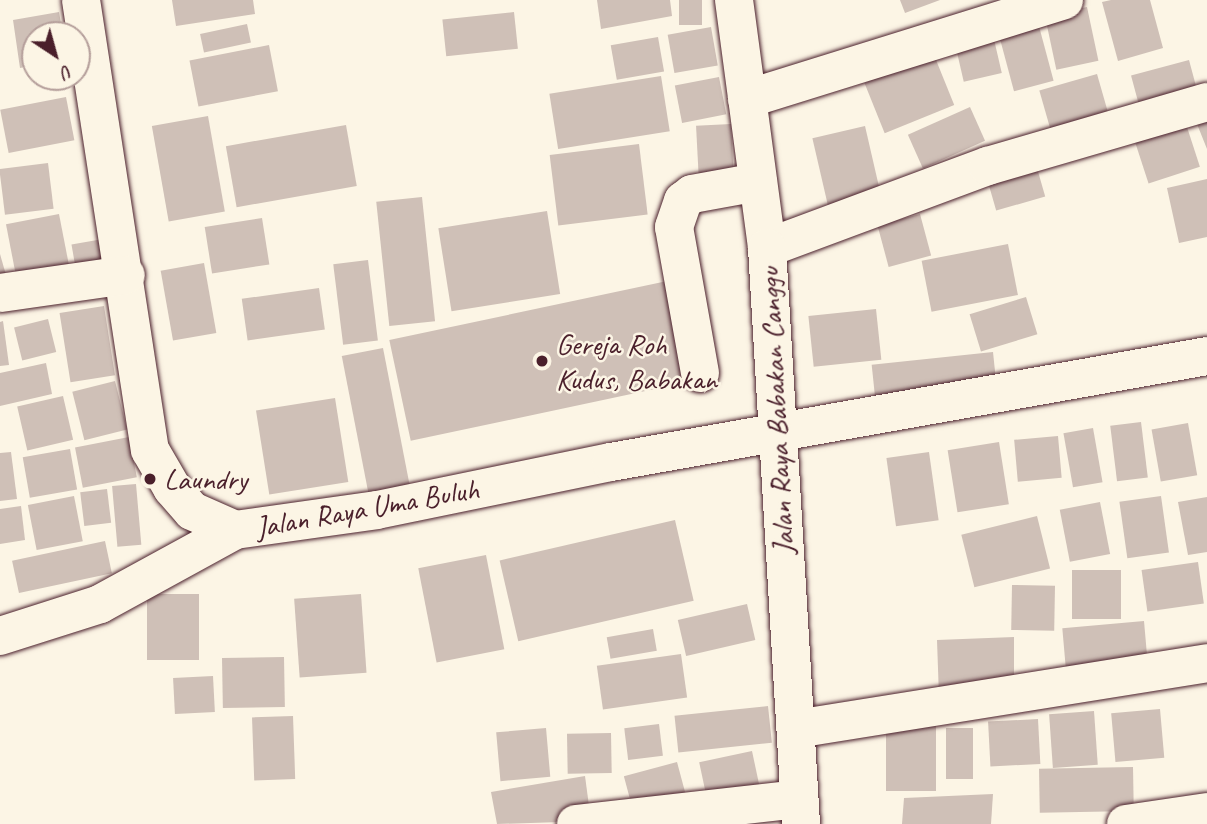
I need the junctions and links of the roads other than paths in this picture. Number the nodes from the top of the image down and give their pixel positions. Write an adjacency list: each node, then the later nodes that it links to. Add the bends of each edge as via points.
1 (82, 0): 8 (street, Jalan Raya Uma Buluh)
2 (734, 0): 4 (street, Jalan Raya Babakan Canggu)
3 (1064, 0): 4 (street)
4 (747, 99): 6 (street, Jalan Raya Babakan Canggu)
5 (1207, 102): 7 (street, via 989,166)
6 (758, 182): 7 (street, Jalan Raya Babakan Canggu); 11 (street, via 692,194 683,201 674,228)
7 (767, 248): 12 (street, Jalan Raya Babakan Canggu)
8 (126, 275): 9 (street); 13 (street, Jalan Raya Uma Buluh, via 150,450 192,511)
9 (0, 293)
10 (1207, 356): 12 (street, Jalan Raya Uma Buluh)
11 (700, 373)
12 (776, 435): 13 (street, Jalan Raya Uma Buluh, via 377,510); 16 (street, Jalan Raya Babakan Canggu)
13 (235, 530): 14 (street, via 100,604)
14 (0, 636)
15 (1207, 663): 16 (street)
16 (796, 729): 17 (street, Jalan Raya Babakan Canggu)
17 (800, 811): 19 (street)
18 (1207, 812): 20 (street)
19 (576, 824)
20 (1126, 824)

